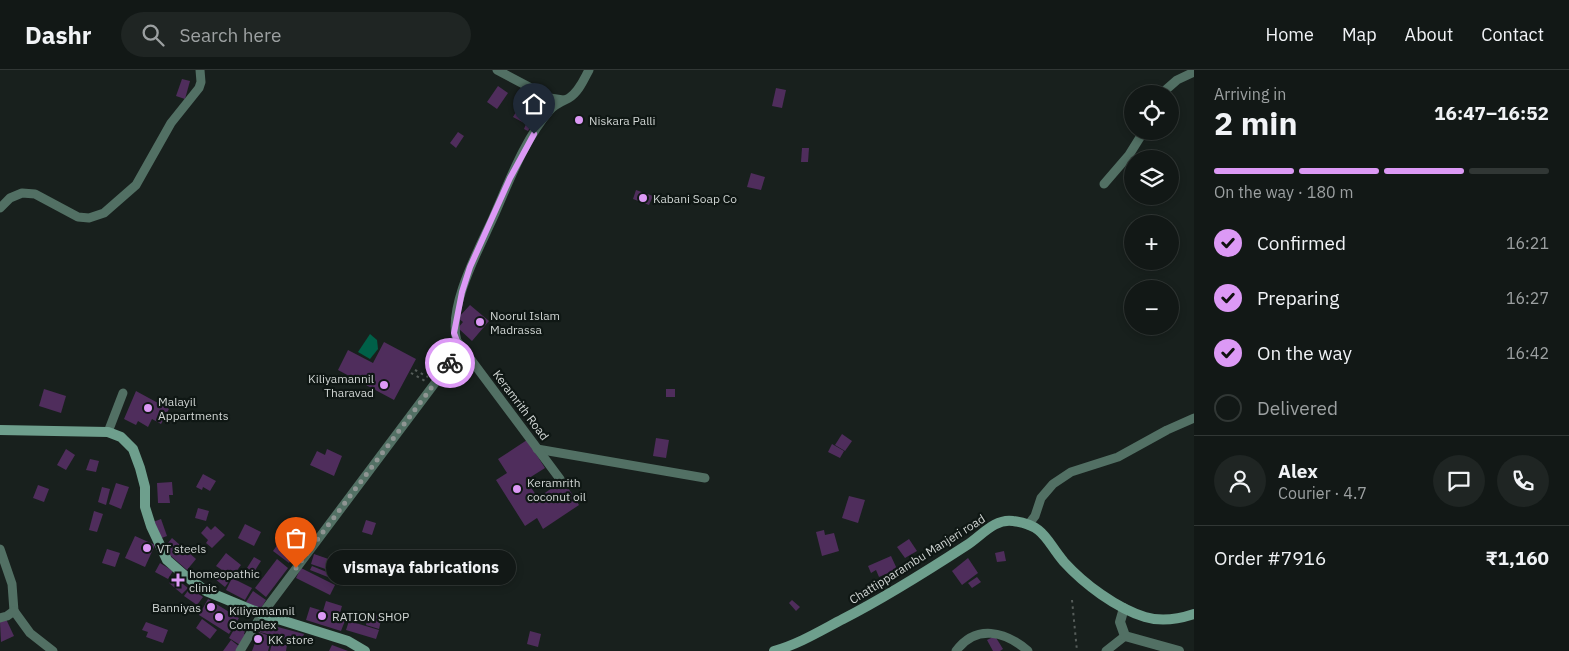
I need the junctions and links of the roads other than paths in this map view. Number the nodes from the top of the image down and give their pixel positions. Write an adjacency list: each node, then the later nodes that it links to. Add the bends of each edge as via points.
1 (200, 70): 9 (street, via 198,88 171,123 136,185 104,213 89,218 78,216 34,194 22,193 10,198)
2 (497, 70): 6 (street, via 550,98)
3 (589, 70): 6 (street, via 580,87)
4 (1194, 72): 5 (street)
5 (1171, 85)
6 (563, 100): 10 (street, via 551,109 534,134 510,178 470,267 454,333)
7 (1138, 140): 8 (street)
8 (1104, 184)
9 (0, 208)
10 (462, 347): 15 (street, Keramrith Road); 22 (street)
11 (123, 393): 14 (street)
12 (1194, 418): 18 (street, via 1118,457 1071,472 1053,484 1041,498)
13 (0, 430): 14 (main road)
14 (108, 432): 22 (main road, via 121,437 133,449 145,487 145,507 167,560 206,591)
15 (538, 448): 16 (street); 17 (street, Keramrith Road)
16 (705, 478)
17 (560, 479)
18 (1028, 525): 20 (main road, Chattipparambu Manjeri road, via 1044,533 1065,562 1095,589); 29 (main road, Chattipparambu Manjeri road, via 1013,521 996,524 868,606 796,644)
19 (0, 550): 21 (street, via 12,584)
20 (1124, 608): 23 (main road, Chattipparambu Manjeri road, via 1164,620); 25 (street, via 1120,622)
21 (14, 611): 24 (street); 26 (street, via 30,633)
22 (262, 614): 27 (street); 28 (main road, via 348,641)
23 (1194, 614)
24 (0, 618)
25 (1125, 636): 32 (street); 33 (street)
26 (53, 651)
27 (240, 651)
28 (365, 651)
29 (774, 651)
30 (956, 651): 31 (street, via 963,642 989,632 1018,642)
31 (1028, 651)
32 (1106, 651)
33 (1179, 651)

